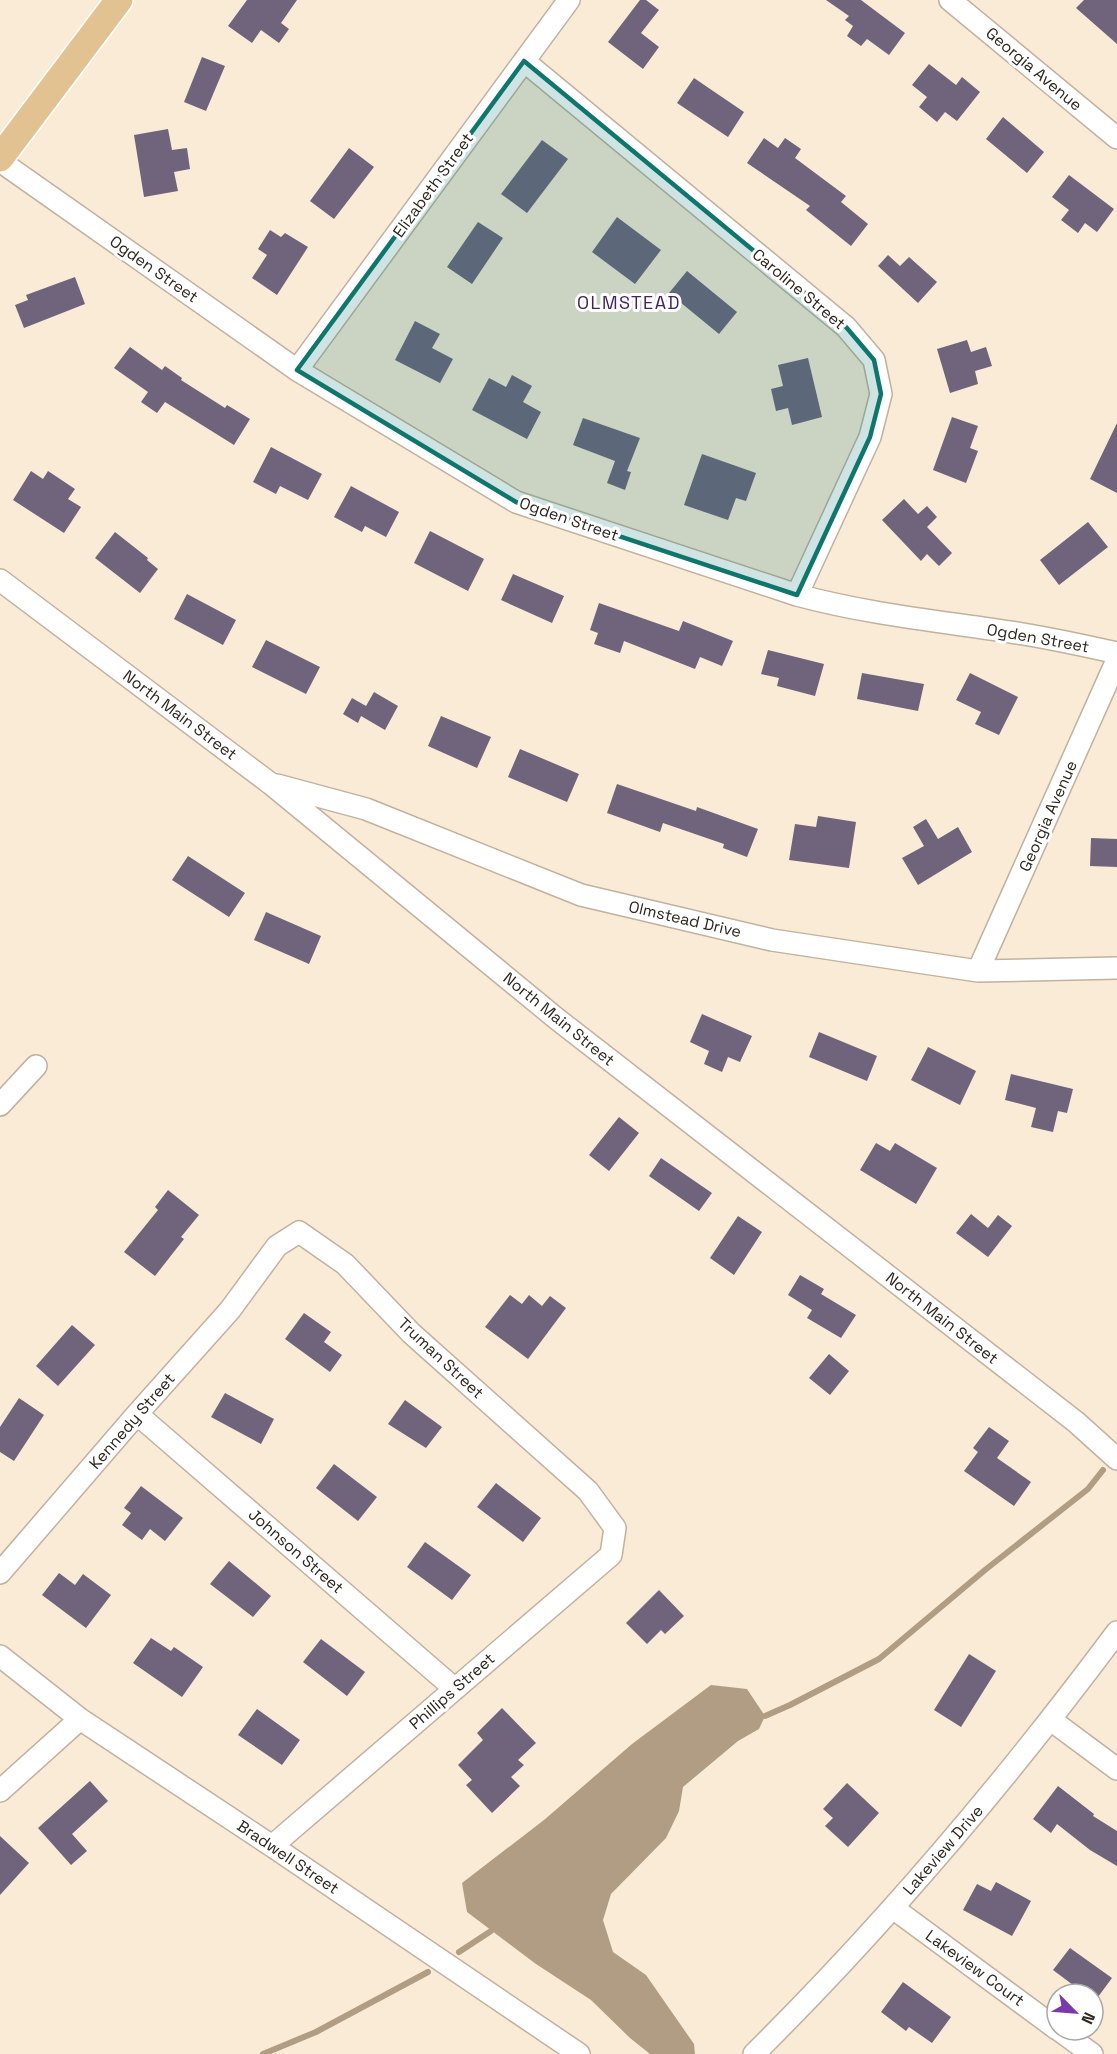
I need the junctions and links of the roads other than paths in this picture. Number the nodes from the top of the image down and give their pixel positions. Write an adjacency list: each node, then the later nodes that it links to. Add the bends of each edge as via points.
1 (119, 0): 6 (main road)
2 (569, 0): 4 (street, Elizabeth Street)
3 (950, 0): 5 (street, Georgia Avenue)
4 (524, 62): 7 (street, Elizabeth Street); 9 (street, Caroline Street, via 846,327 874,360 881,394 870,437)
5 (1117, 138)
6 (0, 160): 7 (street, Ogden Street)
7 (297, 370): 9 (street, Ogden Street, via 516,502)
8 (0, 580): 12 (street, North Main Street)
9 (797, 595): 10 (street, Ogden Street, via 873,612)
10 (1117, 652)
11 (1117, 660): 14 (street, Georgia Avenue)
12 (271, 784): 14 (street, Olmstead Drive, via 366,809 581,894 772,940); 19 (street, North Main Street, via 557,1019 1076,1422)
13 (1117, 968): 14 (street, Olmstead Drive)
14 (978, 971)
15 (36, 1066): 16 (street)
16 (0, 1105)
17 (261, 1267): 18 (street, Kennedy Street, via 230,1310); 20 (street, Truman Street, via 277,1246 299,1232 345,1264 411,1333 588,1491)
18 (137, 1414): 21 (street, Kennedy Street); 24 (street, Johnson Street)
19 (1117, 1459)
20 (615, 1528): 24 (street, Phillips Street, via 611,1556)
21 (0, 1573)
22 (1117, 1632): 26 (street, Lakeview Drive)
23 (0, 1656): 25 (street, Bradwell Street)
24 (455, 1689): 29 (street, Phillips Street)
25 (80, 1719): 28 (street); 29 (street, Bradwell Street)
26 (1051, 1720): 27 (street); 30 (street, Lakeview Drive)
27 (1117, 1769)
28 (0, 1791)
29 (272, 1846): 33 (street, Bradwell Street)
30 (893, 1908): 31 (street, Lakeview Court); 34 (street, Lakeview Drive)
31 (1045, 2019)
32 (1076, 2042): 35 (street, Lakeview Court)
33 (579, 2054)
34 (754, 2054)
35 (1092, 2054)

